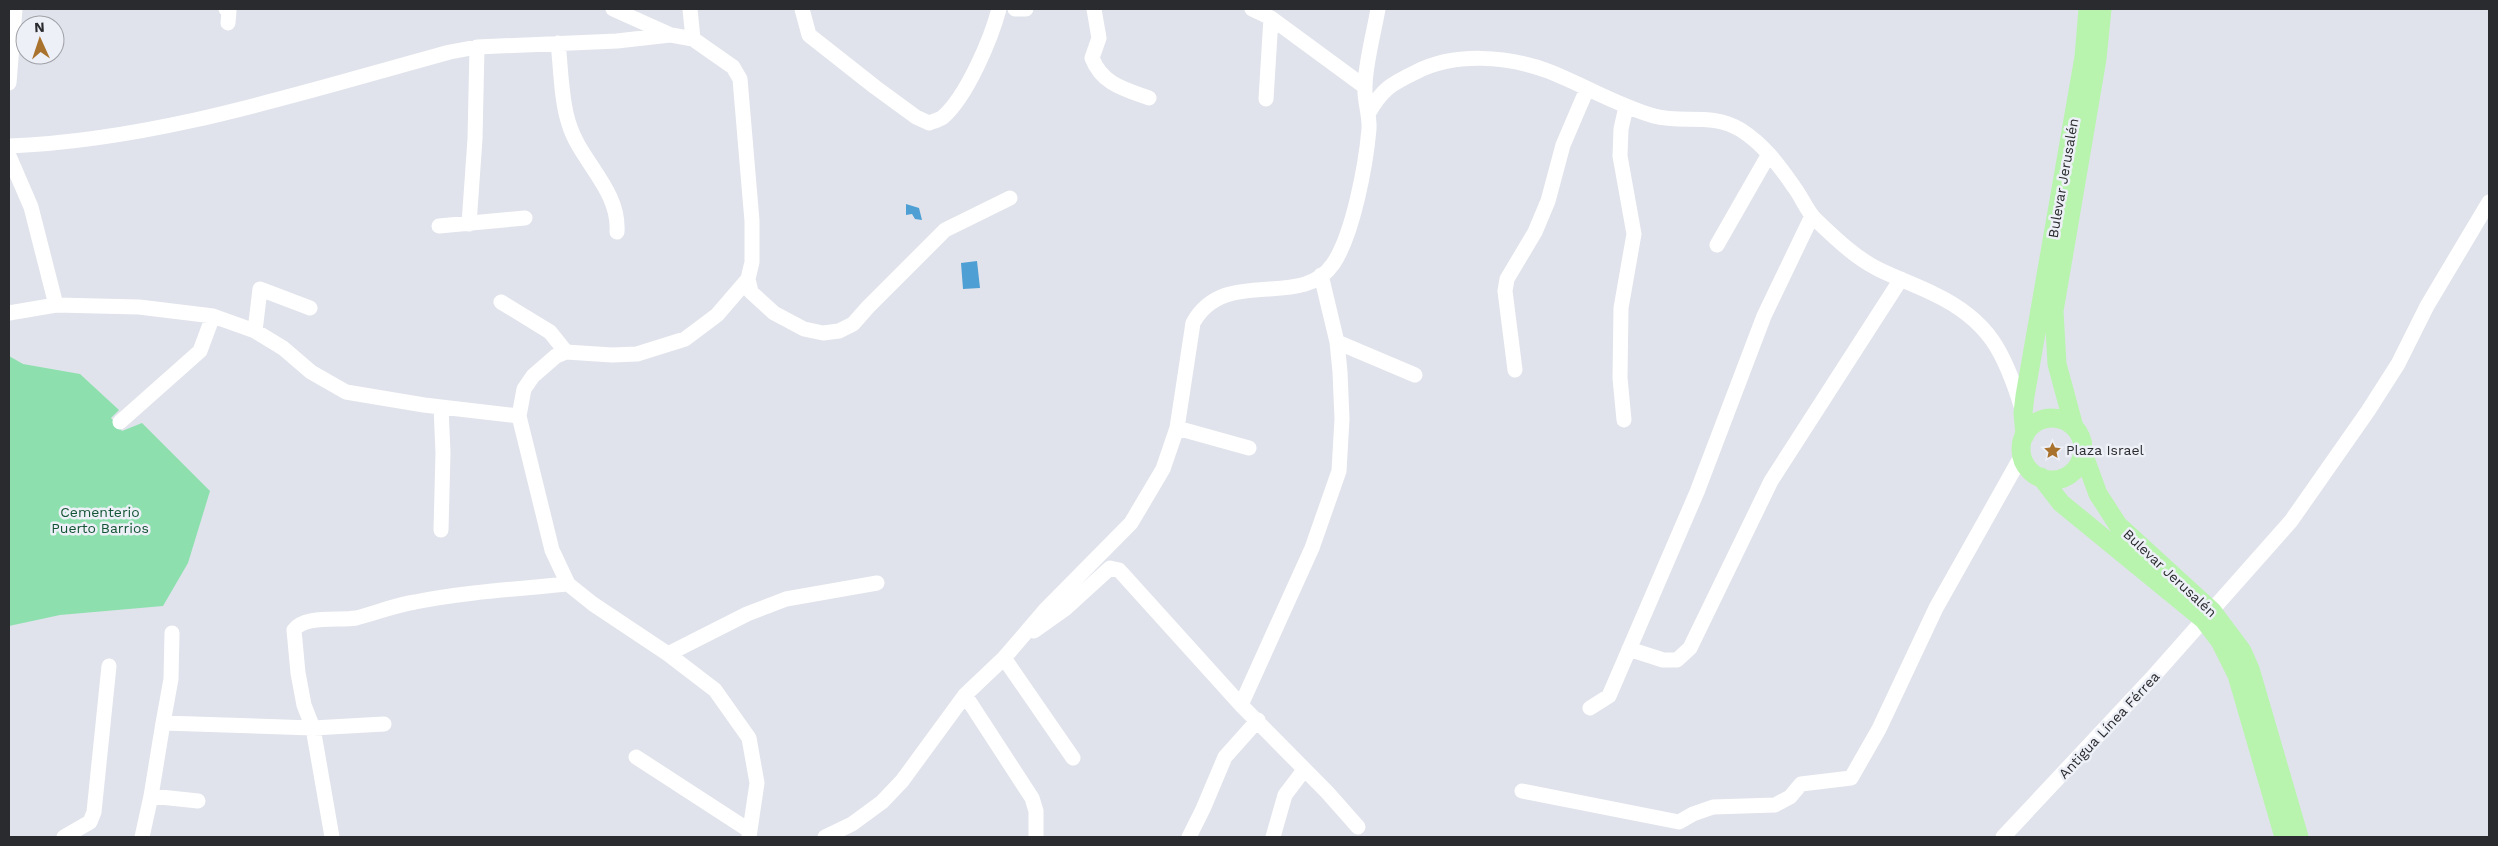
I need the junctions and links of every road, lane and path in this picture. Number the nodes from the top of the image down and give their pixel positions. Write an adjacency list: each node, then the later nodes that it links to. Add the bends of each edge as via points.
1 (15, 9): 18 (street)
2 (613, 9): 14 (street)
3 (690, 9): 15 (street)
4 (802, 9): 5 (street, via 809,35 829,53 929,123 942,118 955,104 977,66)
5 (999, 9)
6 (1015, 9): 7 (street)
7 (1026, 9)
8 (1094, 9): 21 (street, via 1099,38 1092,58 1097,71 1110,83)
9 (1252, 9): 13 (street)
10 (1378, 9): 19 (street)
11 (2088, 9): 50 (main road, Bulevar Jerusalén, via 2084,57)
12 (2102, 9): 54 (main road, Bulevar Jerusalén, via 2097,59 2054,311 2057,364)
13 (1271, 18): 19 (street); 22 (street)
14 (646, 29): 15 (street); 16 (street, via 617,41)
15 (693, 40): 37 (street, via 733,67 740,79 752,221 752,262)
16 (558, 43): 17 (street); 34 (street, via 568,123 575,140 604,184 614,206)
17 (478, 47): 25 (street, via 256,105 135,131); 32 (street, via 476,139)
18 (9, 83)
19 (1364, 87): 24 (street)
20 (1587, 89): 23 (street); 24 (street, via 1547,71 1512,62 1448,61 1420,70 1386,88); 47 (street, via 1564,145 1536,232 1507,279 1505,291)
21 (1149, 98)
22 (1266, 99)
23 (1626, 107): 26 (street, via 1662,118 1720,121 1740,129); 52 (street, via 1620,156 1634,234 1621,308 1620,378)
24 (1368, 114): 36 (street, via 1369,129 1354,214 1346,240 1333,265)
25 (9, 146)
26 (1769, 154): 30 (street); 35 (street)
27 (10, 162): 40 (street, via 31,207)
28 (1010, 198): 37 (street, via 945,230 854,324 839,331 823,333 804,329 774,313 751,292)
29 (2489, 202): 64 (street, Antigua Línea Férrea, via 2368,411 2292,520)
30 (1812, 216): 38 (street, via 1861,259); 67 (street, via 1764,316 1697,492)
31 (525, 218): 32 (street)
32 (469, 224): 33 (street)
33 (439, 226)
34 (618, 232)
35 (1717, 245)
36 (1321, 275): 45 (street); 55 (street, via 1300,285 1228,294 1198,314 1193,323)
37 (748, 279): 46 (street, via 717,315 685,339 637,354)
38 (1901, 279): 50 (street, via 1963,310 1991,335 2011,372); 67 (street, via 1771,481 1690,648 1677,660 1663,660)
39 (501, 302): 46 (street, via 550,332)
40 (56, 305): 42 (street); 43 (street, via 139,307)
41 (310, 308): 44 (street, via 260,289)
42 (9, 313)
43 (213, 316): 44 (street); 53 (street, via 200,351)
44 (255, 331): 49 (street, via 283,348 311,372 346,392)
45 (1337, 342): 48 (street); 72 (street, via 1342,419 1339,471 1312,548)
46 (566, 352): 51 (street, via 544,364 533,376 524,389)
47 (1515, 370)
48 (1415, 376)
49 (441, 408): 51 (street); 61 (street)
50 (2023, 413): 56 (main road, Bulevar Jerusalén)
51 (519, 416): 63 (street, via 552,550)
52 (1624, 420)
53 (120, 422)
54 (2074, 427): 56 (main road, via 2057,418 2048,418 2038,421); 58 (main road, via 2082,438)
55 (1177, 428): 57 (street); 66 (street, via 1163,470 1131,524)
56 (2025, 435): 59 (main road)
57 (1249, 448)
58 (2083, 452): 60 (main road, via 2070,474 2051,479); 64 (main road, Bulevar Jerusalén, via 2098,494 2118,525)
59 (2022, 455): 60 (main road, via 2029,468); 81 (street, via 1936,608 1879,729 1851,778 1800,784 1790,797 1775,805 1713,807 1679,822)
60 (2041, 477): 64 (main road, Bulevar Jerusalén, via 2061,503)
61 (441, 530)
62 (877, 583): 68 (street, via 786,599 747,614)
63 (568, 584): 68 (street); 77 (street, via 414,602 354,618 298,625 294,630 298,673 304,705)
64 (2208, 616): 93 (street, Antigua Línea Férrea); 94 (main road, Bulevar Jerusalén, via 2237,675); 95 (main road, Bulevar Jerusalén, via 2242,651 2250,669)
65 (172, 634): 75 (street, via 171,679)
66 (1018, 642): 69 (street); 72 (street, via 1065,610 1110,568 1119,570)
67 (1629, 649): 73 (street, via 1609,696)
68 (668, 654): 85 (street, via 715,690 748,738 757,784)
69 (1004, 658): 71 (street); 79 (street)
70 (109, 666): 86 (street, via 94,812 90,822)
71 (965, 695): 89 (street, via 902,781 882,802 852,824); 90 (street, via 1032,798 1036,811)
72 (1242, 704): 74 (street)
73 (1590, 708)
74 (1258, 720): 80 (street); 91 (street, via 1225,756)
75 (163, 723): 77 (street); 82 (street)
76 (384, 724): 77 (street)
77 (313, 728): 88 (street)
78 (636, 757): 85 (street)
79 (1074, 758)
80 (1304, 770): 84 (street); 92 (street, via 1285,795)
81 (1522, 791)
82 (151, 796): 83 (street); 87 (street)
83 (198, 801)
84 (1358, 827)
85 (749, 834)
86 (64, 837)
87 (142, 837)
88 (332, 837)
89 (825, 837)
90 (1036, 837)
91 (1188, 837)
92 (1273, 837)
93 (2003, 837)
94 (2284, 837)
95 (2299, 837)

